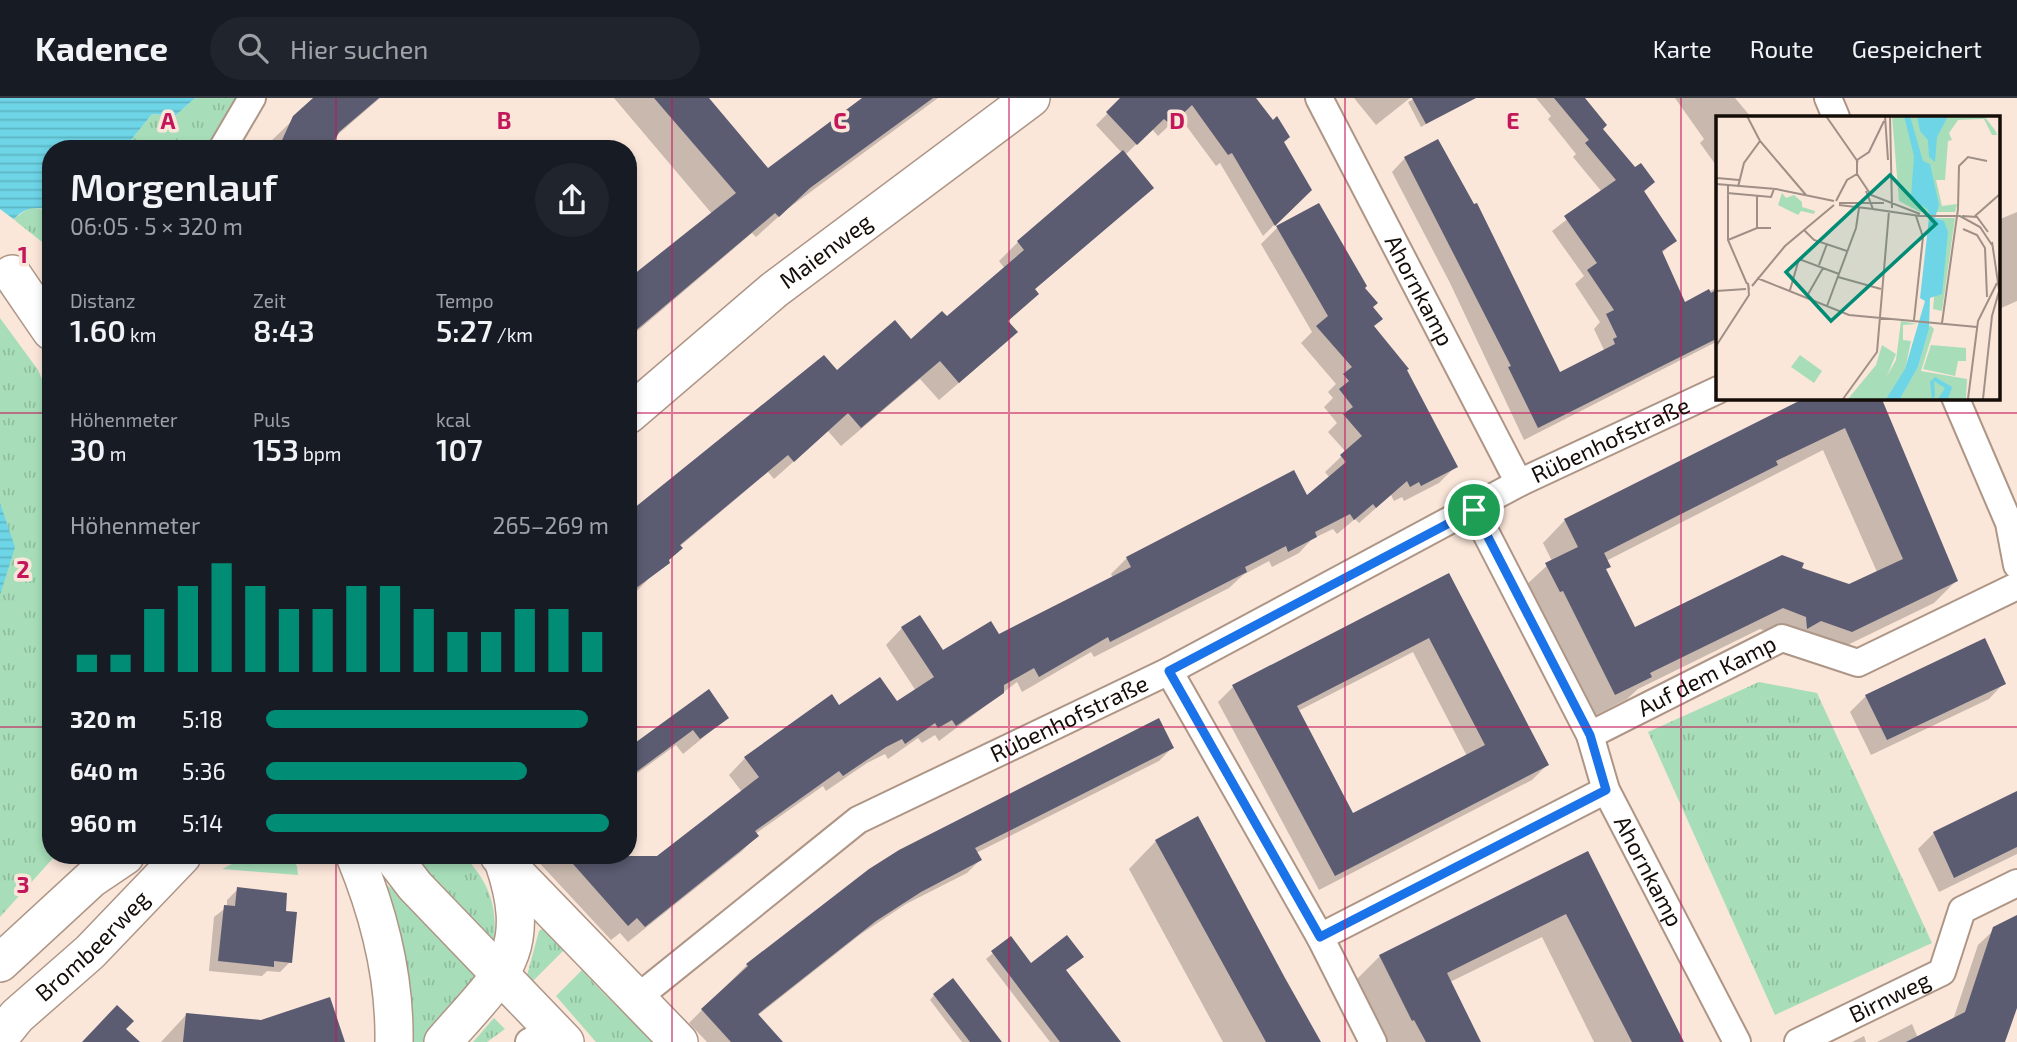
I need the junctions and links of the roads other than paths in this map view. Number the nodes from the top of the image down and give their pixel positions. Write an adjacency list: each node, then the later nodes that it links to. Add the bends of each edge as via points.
1 (252, 98): 6 (street)
2 (1031, 98): 12 (street, Maienweg, via 774,290)
3 (1319, 98): 13 (street, Ahornkamp)
4 (1828, 98): 5 (street)
5 (1836, 116)
6 (227, 140)
7 (6, 270): 8 (street); 9 (street)
8 (42, 290)
9 (42, 319)
10 (1716, 391): 13 (street, Rübenhofstraße)
11 (1956, 399): 15 (street, via 2009,523)
12 (637, 407)
13 (1519, 483): 14 (street, Rübenhofstraße)
14 (1474, 510): 17 (street, Rübenhofstraße); 18 (street, Ahornkamp)
15 (2017, 565)
16 (2017, 586): 18 (street, Auf dem Kamp, via 1858,663 1782,638)
17 (1169, 671): 27 (street); 30 (street, Rübenhofstraße, via 858,820)
18 (1590, 735): 19 (street, Ahornkamp)
19 (1606, 790): 27 (street); 37 (street, Ahornkamp)
20 (174, 864): 31 (street, Brombeerweg)
21 (358, 864): 33 (street, via 382,938)
22 (398, 864): 29 (street)
23 (503, 864): 29 (street, via 514,894 516,930)
24 (506, 864): 30 (street)
25 (96, 867): 28 (street, Brombeerweg)
26 (2017, 883): 38 (street, Birnweg, via 1962,910 1942,972)
27 (1320, 937): 36 (street)
28 (0, 962)
29 (502, 974): 32 (street); 34 (street)
30 (637, 998): 35 (street)
31 (0, 1037)
32 (551, 1040)
33 (394, 1042)
34 (443, 1042)
35 (679, 1042)
36 (1373, 1042)
37 (1737, 1042)
38 (1797, 1042)

